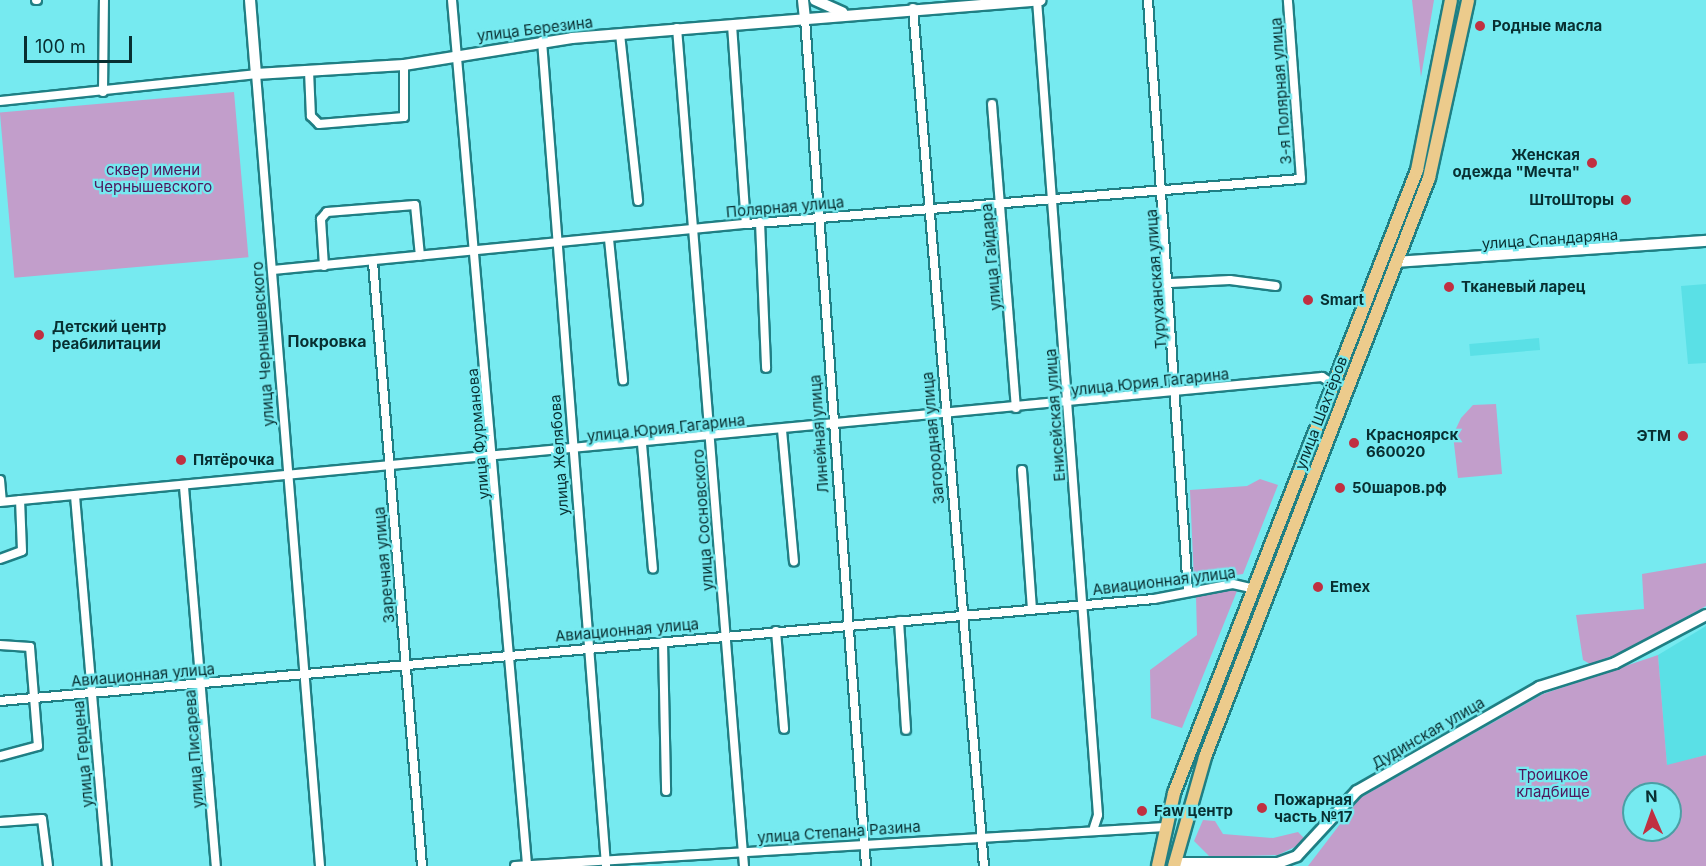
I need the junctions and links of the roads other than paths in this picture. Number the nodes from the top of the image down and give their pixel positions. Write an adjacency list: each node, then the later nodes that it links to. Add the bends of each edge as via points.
1 (104, 0): 22 (street)
2 (250, 0): 21 (street, улица Чернышевского)
3 (453, 0): 18 (street, улица Фурманова)
4 (803, 0): 13 (street, Линейная улица)
5 (815, 0): 12 (street)
6 (1038, 0): 11 (street, улица Березина); 27 (street, Енисейская улица)
7 (1148, 0): 26 (street, Туруханская улица)
8 (1288, 0): 25 (street, 3-я Полярная улица)
9 (1451, 0): 48 (main road, улица Шахтёров, via 1417,170)
10 (1468, 0): 41 (main road, улица Шахтёров, via 1429,178)
11 (913, 8): 12 (street, улица Березина); 30 (street, Загородная улица)
12 (848, 13): 13 (street, улица Березина)
13 (805, 19): 14 (street, улица Березина); 31 (street, Линейная улица)
14 (732, 25): 15 (street, улица Березина); 33 (street)
15 (676, 28): 16 (street, улица Березина); 34 (street, улица Сосновского)
16 (620, 34): 17 (street, улица Березина); 28 (street)
17 (542, 41): 18 (street, улица Березина); 37 (street, улица Желябова)
18 (459, 57): 19 (street, улица Березина); 38 (street, улица Фурманова)
19 (404, 66): 20 (street, улица Березина); 20 (street, via 404,117 319,124 311,116)
20 (309, 71): 21 (street, улица Березина)
21 (256, 74): 22 (street, улица Березина); 43 (street, улица Чернышевского)
22 (103, 92): 23 (street, улица Березина)
23 (0, 101)
24 (992, 104): 29 (street, улица Гайдара)
25 (1301, 179): 26 (street, Полярная улица)
26 (1164, 188): 27 (street, Полярная улица); 44 (street, Туруханская улица)
27 (1052, 198): 29 (street, Полярная улица); 50 (street, Енисейская улица)
28 (638, 201)
29 (1000, 202): 30 (street, Полярная улица); 51 (street, улица Гайдара)
30 (927, 210): 31 (street, Полярная улица); 52 (street, Загородная улица)
31 (820, 218): 32 (street, Полярная улица); 53 (street, Линейная улица)
32 (760, 222): 33 (street, Полярная улица); 46 (street)
33 (746, 224): 34 (street, Полярная улица)
34 (692, 229): 35 (street, Полярная улица); 55 (street, улица Сосновского)
35 (609, 239): 37 (street, Полярная улица); 47 (street)
36 (1706, 241): 41 (street, улица Спандаряна)
37 (556, 243): 38 (street, Полярная улица); 57 (street, улица Желябова)
38 (476, 249): 39 (street, Полярная улица); 58 (street, улица Фурманова)
39 (420, 256): 40 (street, Полярная улица); 42 (street, via 415,205 327,212 321,219)
40 (374, 262): 42 (street, Полярная улица); 59 (street, Заречная улица)
41 (1396, 262): 101 (main road, улица Шахтёров, via 1245,650)
42 (324, 266): 43 (street, Полярная улица)
43 (273, 270): 61 (street, улица Чернышевского)
44 (1171, 283): 45 (street, via 1230,280); 49 (street, Туруханская улица)
45 (1276, 286)
46 (766, 368)
47 (623, 380)
48 (1333, 384): 49 (street, улица Юрия Гагарина, via 1322,377); 70 (main road, улица Шахтёров)
49 (1178, 393): 50 (street, улица Юрия Гагарина); 71 (street, Туруханская улица)
50 (1069, 404): 51 (street, улица Юрия Гагарина); 72 (street, Енисейская улица)
51 (1016, 408): 52 (street, улица Юрия Гагарина)
52 (945, 415): 53 (street, улица Юрия Гагарина); 74 (street, Загородная улица)
53 (834, 426): 54 (street, улица Юрия Гагарина); 77 (street, Линейная улица)
54 (782, 430): 55 (street, улица Юрия Гагарина); 68 (street)
55 (710, 437): 56 (street, улица Юрия Гагарина); 79 (street, улица Сосновского)
56 (642, 444): 57 (street, улица Юрия Гагарина); 69 (street)
57 (573, 452): 58 (street, улица Юрия Гагарина); 82 (street, улица Желябова)
58 (494, 459): 59 (street, улица Юрия Гагарина); 83 (street, улица Фурманова)
59 (389, 467): 61 (street, улица Юрия Гагарина); 84 (street, Заречная улица)
60 (1022, 470): 73 (street)
61 (288, 478): 63 (street, улица Юрия Гагарина); 85 (street, улица Чернышевского)
62 (0, 480): 66 (street)
63 (184, 487): 64 (street, улица Юрия Гагарина); 86 (street, улица Писарева)
64 (75, 496): 65 (street, улица Юрия Гагарина); 87 (street, улица Герцена)
65 (20, 500): 66 (street, улица Юрия Гагарина); 67 (street, via 22,551)
66 (1, 502)
67 (0, 559)
68 (794, 561)
69 (653, 569)
70 (1254, 589): 71 (street, Авиационная улица, via 1233,584); 96 (main road, улица Шахтёров)
71 (1188, 592): 72 (street, Авиационная улица)
72 (1082, 605): 73 (street, Авиационная улица); 95 (street, Енисейская улица, via 1098,815)
73 (1032, 608): 74 (street, Авиационная улица)
74 (961, 614): 76 (street, Авиационная улица); 97 (street, Загородная улица)
75 (1706, 615): 101 (street, Дудинская улица, via 1615,663 1539,687 1357,791 1297,856 1278,863)
76 (899, 621): 77 (street, Авиационная улица); 91 (street)
77 (846, 626): 78 (street, Авиационная улица); 98 (street, Линейная улица)
78 (776, 632): 79 (street, Авиационная улица); 90 (street)
79 (725, 635): 80 (street, Авиационная улица); 99 (street, улица Сосновского)
80 (663, 642): 82 (street, Авиационная улица); 93 (street)
81 (0, 645): 88 (street, via 30,646)
82 (588, 647): 83 (street, Авиационная улица); 100 (street, улица Желябова)
83 (508, 654): 84 (street, Авиационная улица); 102 (street, улица Фурманова)
84 (406, 665): 85 (street, Авиационная улица); 107 (street, Заречная улица)
85 (304, 673): 86 (street, Авиационная улица); 106 (street, улица Чернышевского)
86 (202, 683): 87 (street, Авиационная улица); 105 (street, улица Писарева)
87 (90, 693): 88 (street, Авиационная улица); 104 (street, улица Герцена)
88 (34, 698): 89 (street, Авиационная улица); 92 (street, via 38,749)
89 (0, 701)
90 (784, 729)
91 (906, 730)
92 (0, 756)
93 (666, 791)
94 (0, 822): 103 (street, via 42,819)
95 (1094, 827): 96 (street, улица Степана Разина); 97 (street, улица Степана Разина)
96 (1165, 827): 112 (main road, улица Шахтёров)
97 (980, 835): 98 (street, улица Степана Разина); 111 (street, Загородная улица)
98 (864, 844): 99 (street, улица Степана Разина); 110 (street, Линейная улица)
99 (743, 852): 100 (street, улица Степана Разина); 109 (street, улица Сосновского)
100 (605, 863): 102 (street, улица Степана Разина)
101 (1174, 864)
102 (527, 865): 108 (street, улица Степана Разина)
103 (48, 866)
104 (107, 866)
105 (216, 866)
106 (320, 866)
107 (422, 866)
108 (515, 866)
109 (744, 866)
110 (866, 866)
111 (984, 866)
112 (1158, 866)

